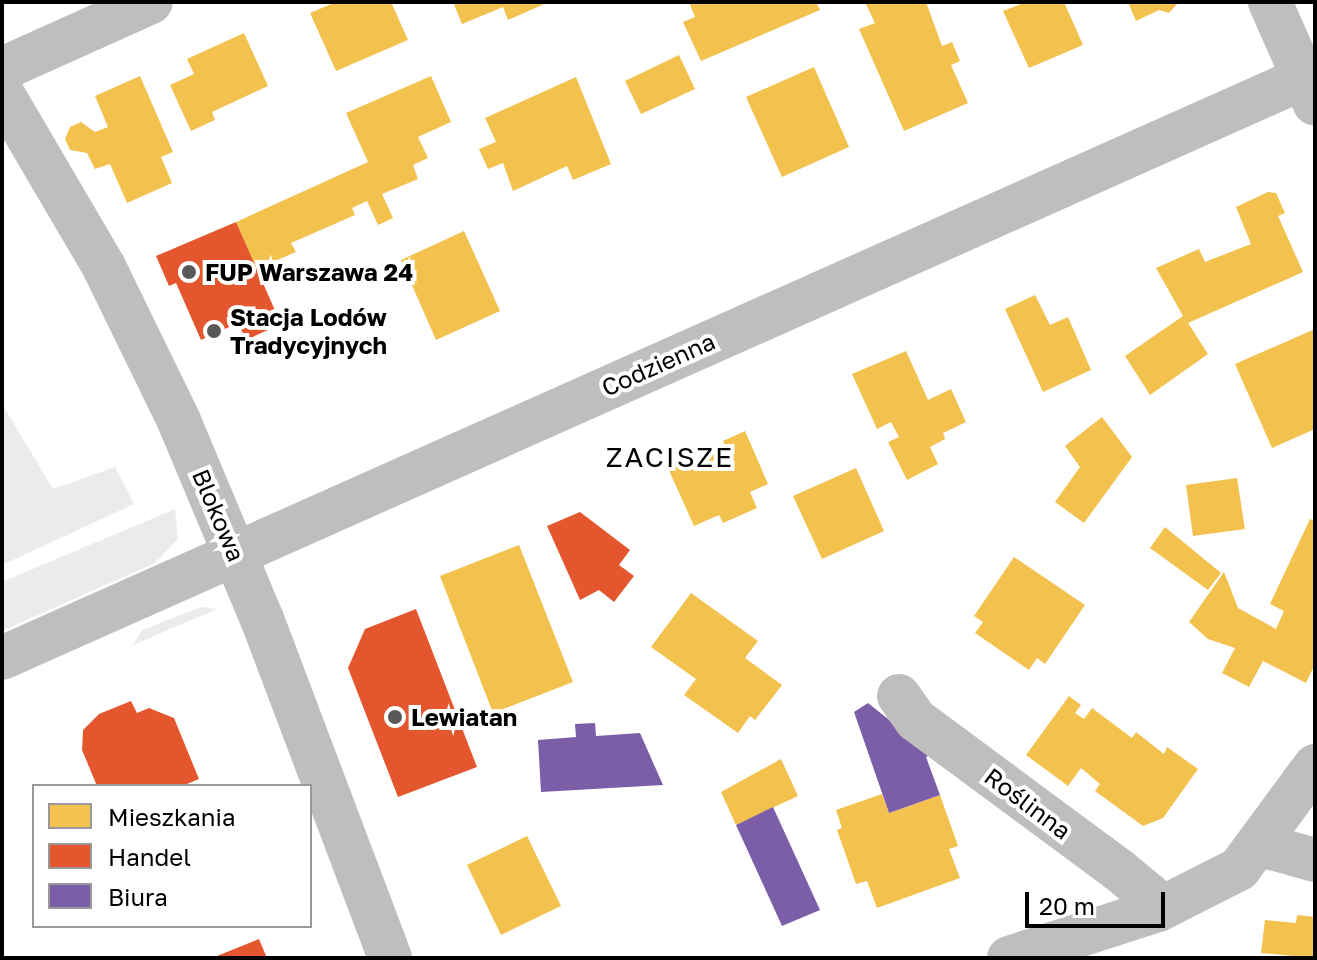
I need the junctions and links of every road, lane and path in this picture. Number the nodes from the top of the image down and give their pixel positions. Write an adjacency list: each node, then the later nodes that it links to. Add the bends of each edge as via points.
1 (151, 2): 3 (street)
2 (1270, 2): 4 (street)
3 (2, 69)
4 (1311, 85): 6 (street, Codzienna)
5 (2, 93): 6 (street, Blokowa, via 104,267)
6 (236, 552): 7 (street, Codzienna); 13 (street, Blokowa)
7 (2, 658)
8 (899, 696): 12 (street, Roślinna, via 916,720 1119,870)
9 (1315, 766): 10 (street)
10 (1261, 845): 11 (street); 12 (street, via 1239,869)
11 (1315, 860)
12 (1158, 910): 14 (street)
13 (390, 958)
14 (1009, 958)

